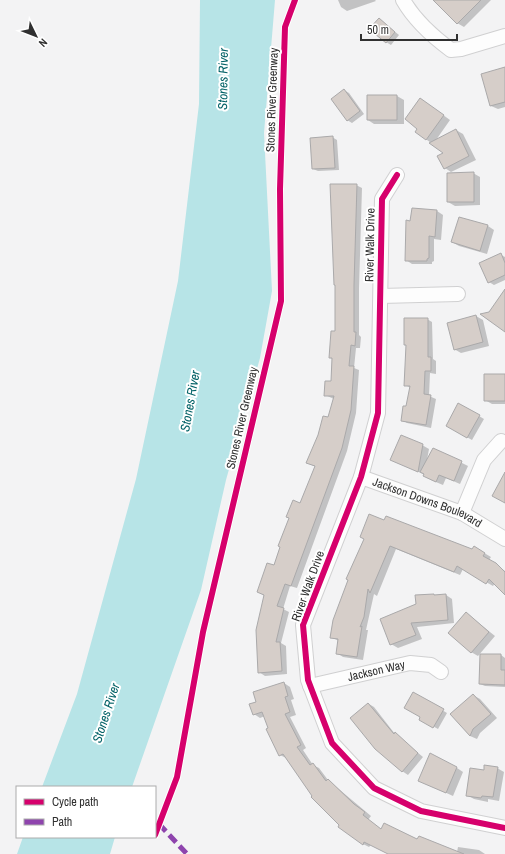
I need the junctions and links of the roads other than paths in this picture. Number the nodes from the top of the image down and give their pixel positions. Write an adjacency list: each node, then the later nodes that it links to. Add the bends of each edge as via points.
1 (403, 0): 2 (street, via 422,26 451,50)
2 (505, 36)
3 (397, 175): 5 (street, River Walk Drive, via 382,199)
4 (458, 294): 5 (street)
5 (381, 296): 7 (street, Jackson Downs Boulevard, via 378,413)
6 (501, 441): 8 (street, via 484,460)
7 (361, 477): 8 (street, Jackson Downs Boulevard); 11 (street, River Walk Drive, via 303,625)
8 (462, 514): 9 (street, Jackson Downs Boulevard)
9 (505, 539)
10 (440, 672): 11 (street, Jackson Way, via 431,665 410,664)
11 (310, 686): 12 (street, River Walk Drive, via 332,743 374,788 421,811)
12 (505, 828)

